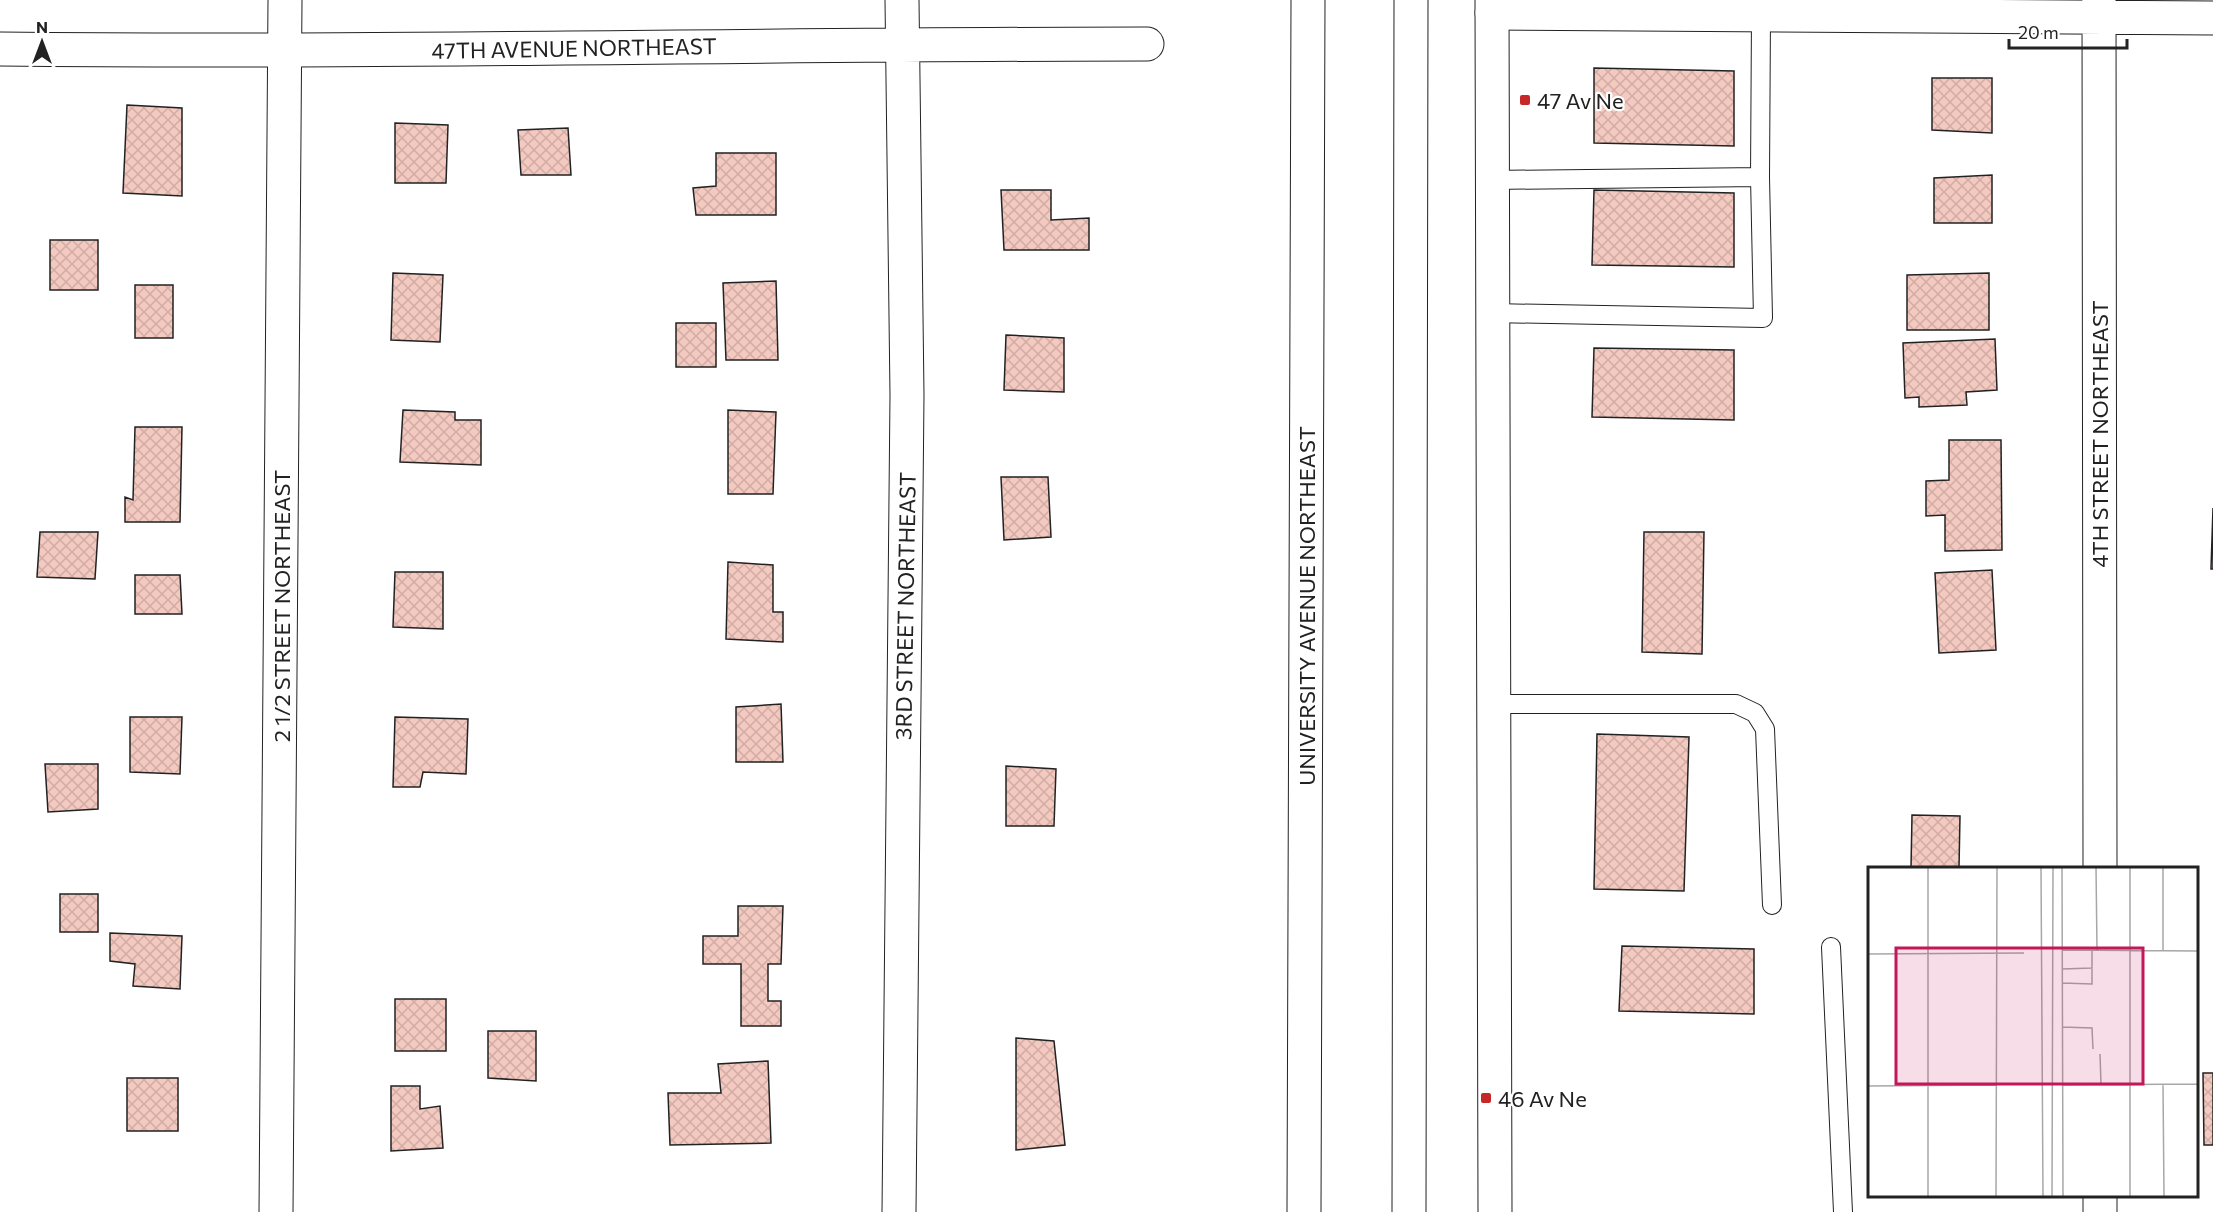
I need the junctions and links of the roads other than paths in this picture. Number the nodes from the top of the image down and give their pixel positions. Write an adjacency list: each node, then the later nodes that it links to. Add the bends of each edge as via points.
1 (285, 0): 13 (street, 2 1/2 STREET NORTHEAST)
2 (902, 0): 10 (street, 3RD STREET NORTHEAST)
3 (1308, 0): 23 (street, UNIVERSITY AVENUE NORTHEAST)
4 (1411, 0): 24 (street)
5 (1492, 6): 8 (street); 15 (street)
6 (1801, 7): 7 (street); 8 (street)
7 (2099, 9): 9 (street); 18 (street, 4TH STREET NORTHEAST)
8 (1761, 15): 14 (lane)
9 (2213, 18)
10 (902, 44): 11 (street, 47TH AVENUE NORTHEAST); 13 (street, 47TH AVENUE NORTHEAST); 22 (street, 3RD STREET NORTHEAST, via 907,395)
11 (1147, 44)
12 (0, 49): 13 (street, 47TH AVENUE NORTHEAST)
13 (285, 52): 21 (street, 2 1/2 STREET NORTHEAST)
14 (1760, 177): 15 (lane); 16 (lane, via 1763,318)
15 (1492, 180): 16 (street)
16 (1492, 313): 17 (street)
17 (1494, 704): 19 (lane, via 1736,704 1755,713 1766,729); 25 (street)
18 (2100, 867)
19 (1772, 905)
20 (1831, 947): 26 (lane)
21 (276, 1212)
22 (899, 1212)
23 (1304, 1212)
24 (1409, 1212)
25 (1495, 1212)
26 (1843, 1212)

